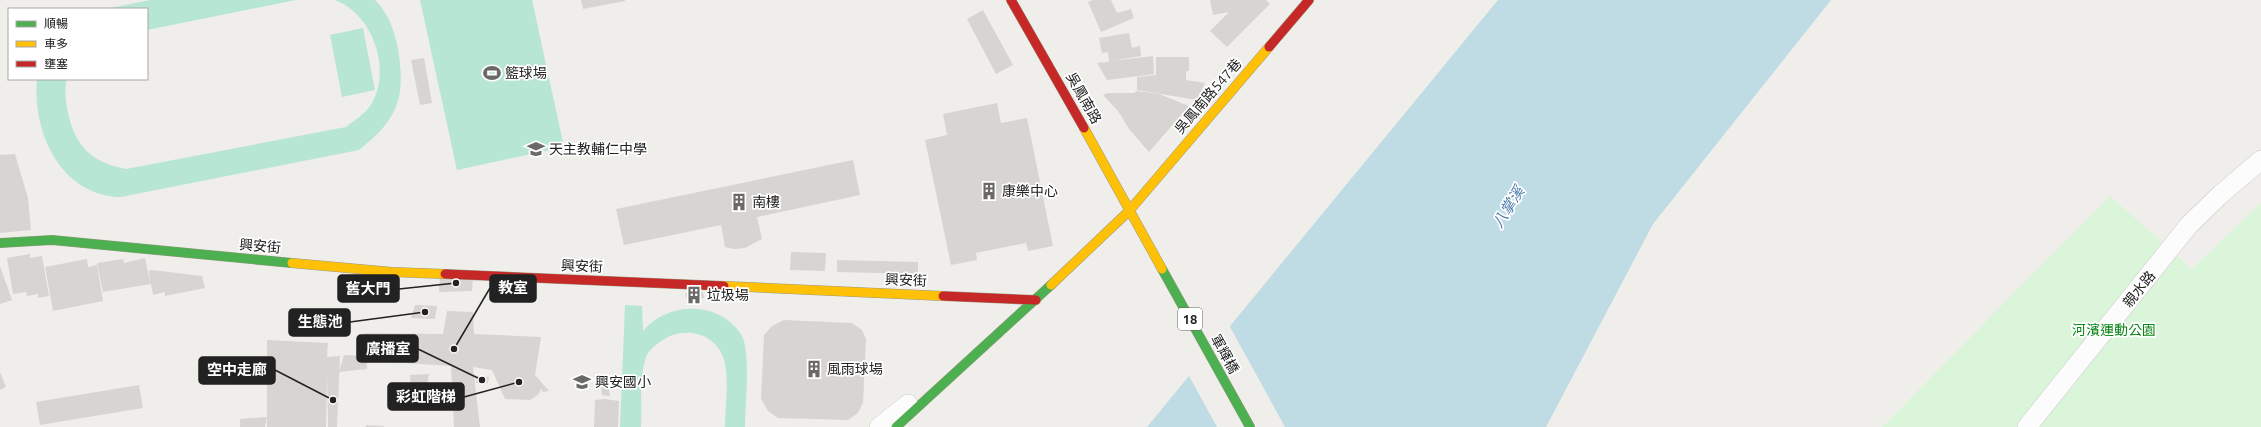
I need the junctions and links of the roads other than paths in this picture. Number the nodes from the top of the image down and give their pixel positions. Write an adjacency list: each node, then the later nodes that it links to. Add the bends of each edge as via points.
1 (1012, 0): 4 (street, 吳鳳南路 / 18)
2 (1309, 0): 4 (street, 吳鳳南路547巷)
3 (2261, 160): 11 (street, 親水路, via 2189,226)
4 (1129, 211): 6 (street); 10 (street, 軍輝橋 / 18)
5 (0, 243): 6 (street, 興安街, via 16,240 52,240 392,272)
6 (1036, 300): 7 (street)
7 (982, 347): 8 (street); 9 (street)
8 (879, 427)
9 (896, 427)
10 (1250, 427)
11 (2027, 427)

